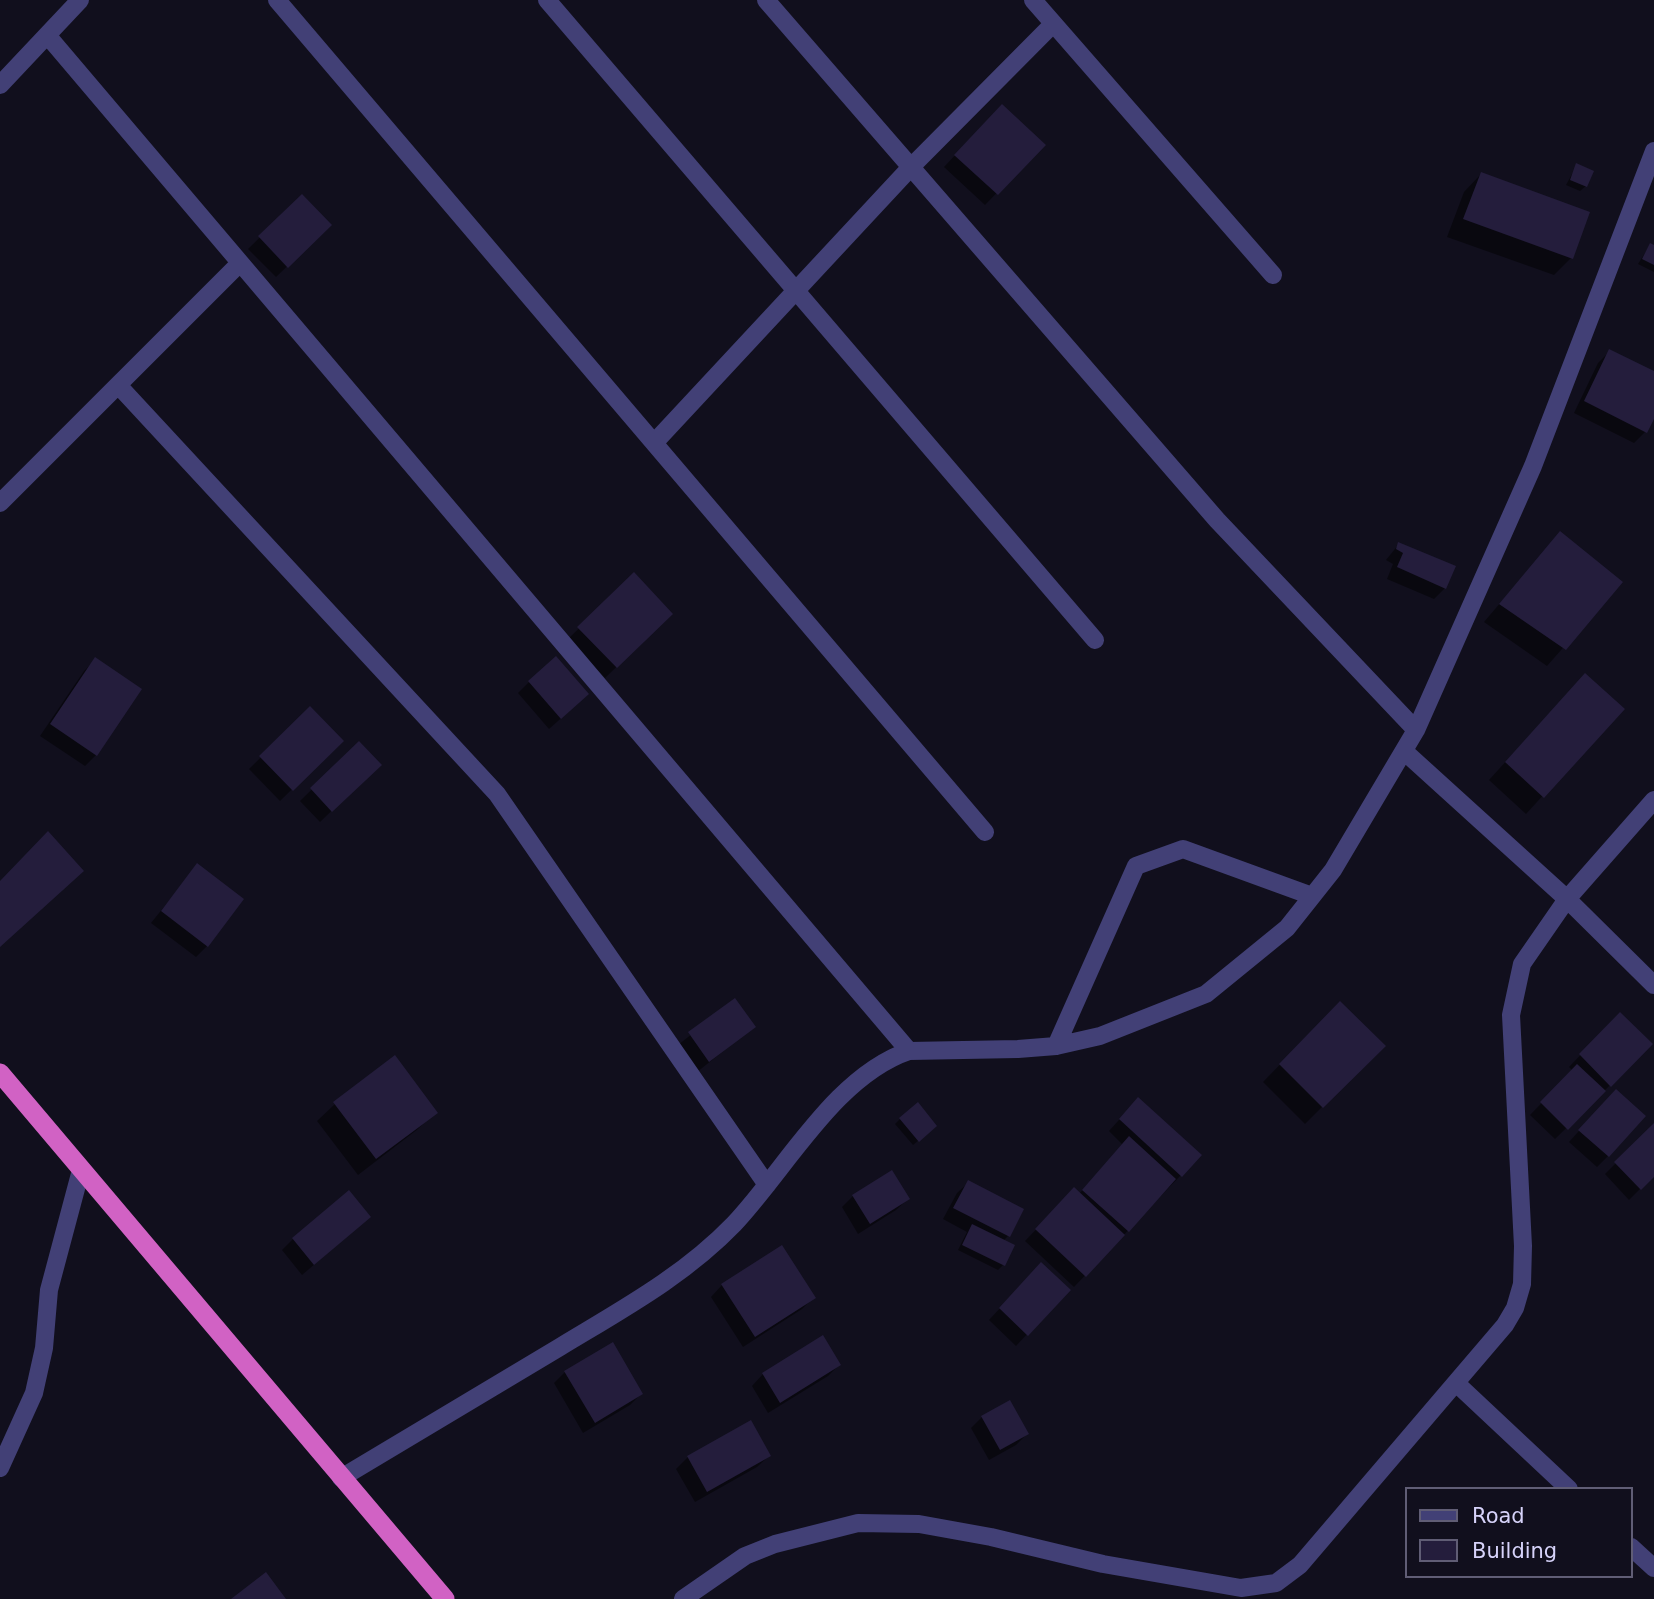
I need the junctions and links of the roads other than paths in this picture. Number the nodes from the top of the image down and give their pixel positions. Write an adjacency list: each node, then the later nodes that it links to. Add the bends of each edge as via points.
1 (80, 0): 7 (street)
2 (277, 0): 15 (street)
3 (547, 0): 13 (street)
4 (766, 0): 10 (street)
5 (1033, 0): 6 (street)
6 (1053, 24): 10 (street); 12 (street)
7 (47, 35): 8 (street); 11 (street)
8 (0, 85)
9 (1654, 151): 18 (street, via 1533,466)
10 (911, 167): 13 (street); 18 (street, via 1217,520)
11 (240, 263): 14 (street); 26 (street)
12 (1273, 275)
13 (796, 291): 15 (street); 17 (street)
14 (118, 385): 16 (street); 29 (street, via 497,793)
15 (654, 443): 21 (street)
16 (0, 503)
17 (1095, 640)
18 (1416, 730): 19 (street)
19 (1405, 752): 22 (street, via 1333,870); 23 (street)
20 (1654, 800): 23 (street)
21 (985, 832)
22 (1312, 896): 25 (street, via 1287,928 1206,994 1100,1036); 25 (street, via 1182,849 1136,866)
23 (1567, 899): 24 (street); 30 (street, via 1522,964 1511,1015 1521,1284 1505,1325)
24 (1654, 985)
25 (1056, 1046): 26 (street)
26 (909, 1051): 29 (street, via 888,1058 850,1087)
27 (2, 1082): 28 (highway)
28 (80, 1170): 31 (street, via 49,1290 34,1393); 32 (highway)
29 (767, 1185): 32 (street, via 690,1265)
30 (1456, 1383): 33 (street); 37 (street, via 1300,1565 1276,1583 1241,1588 919,1524 858,1524 745,1556)
31 (0, 1468)
32 (341, 1478): 36 (highway)
33 (1567, 1487)
34 (1633, 1549): 35 (street)
35 (1654, 1568)
36 (445, 1599)
37 (683, 1599)

